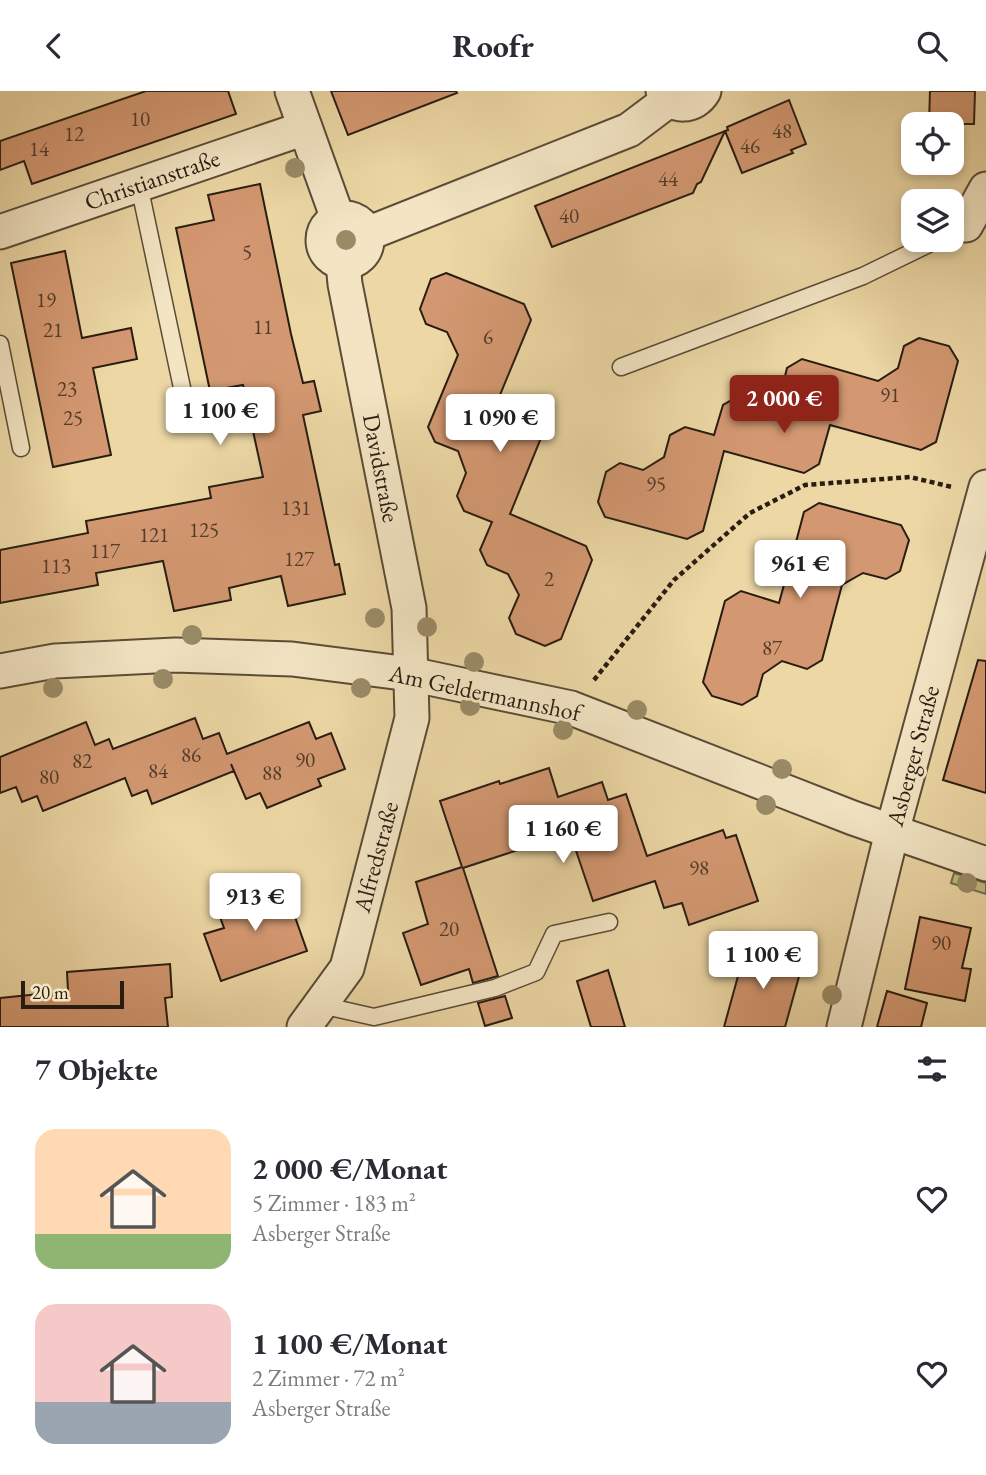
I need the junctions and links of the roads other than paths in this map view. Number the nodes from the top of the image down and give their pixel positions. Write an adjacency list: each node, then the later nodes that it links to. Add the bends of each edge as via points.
1 (292, 91): 4 (street)
2 (704, 91): 3 (street, via 686,105)
3 (666, 95): 10 (street, via 629,130)
4 (305, 128): 5 (street, Christianstraße); 8 (street)
5 (139, 185): 9 (street, Christianstraße); 15 (lane)
6 (986, 189): 7 (street)
7 (964, 217)
8 (338, 219): 10 (street, via 355,220); 12 (street, via 325,232 323,244 328,255)
9 (0, 233)
10 (367, 234): 12 (street, via 361,256)
11 (912, 252): 14 (lane, via 863,276)
12 (343, 263): 19 (street, Davidstraße, via 409,608)
13 (0, 344): 16 (lane)
14 (621, 367)
15 (188, 416)
16 (21, 448)
17 (985, 491): 20 (street, Asberger Straße)
18 (0, 671): 19 (street, Am Geldermannshof, via 55,661 175,655 292,659)
19 (410, 674): 20 (street, Am Geldermannshof, via 572,708); 23 (street, Alfredstraße, via 412,718 347,968)
20 (892, 832): 21 (street, Am Geldermannshof); 24 (street, Asberger Straße)
21 (986, 864)
22 (609, 922): 23 (lane, via 554,934 536,972 495,988 374,1017)
23 (312, 1016)
24 (844, 1027)

